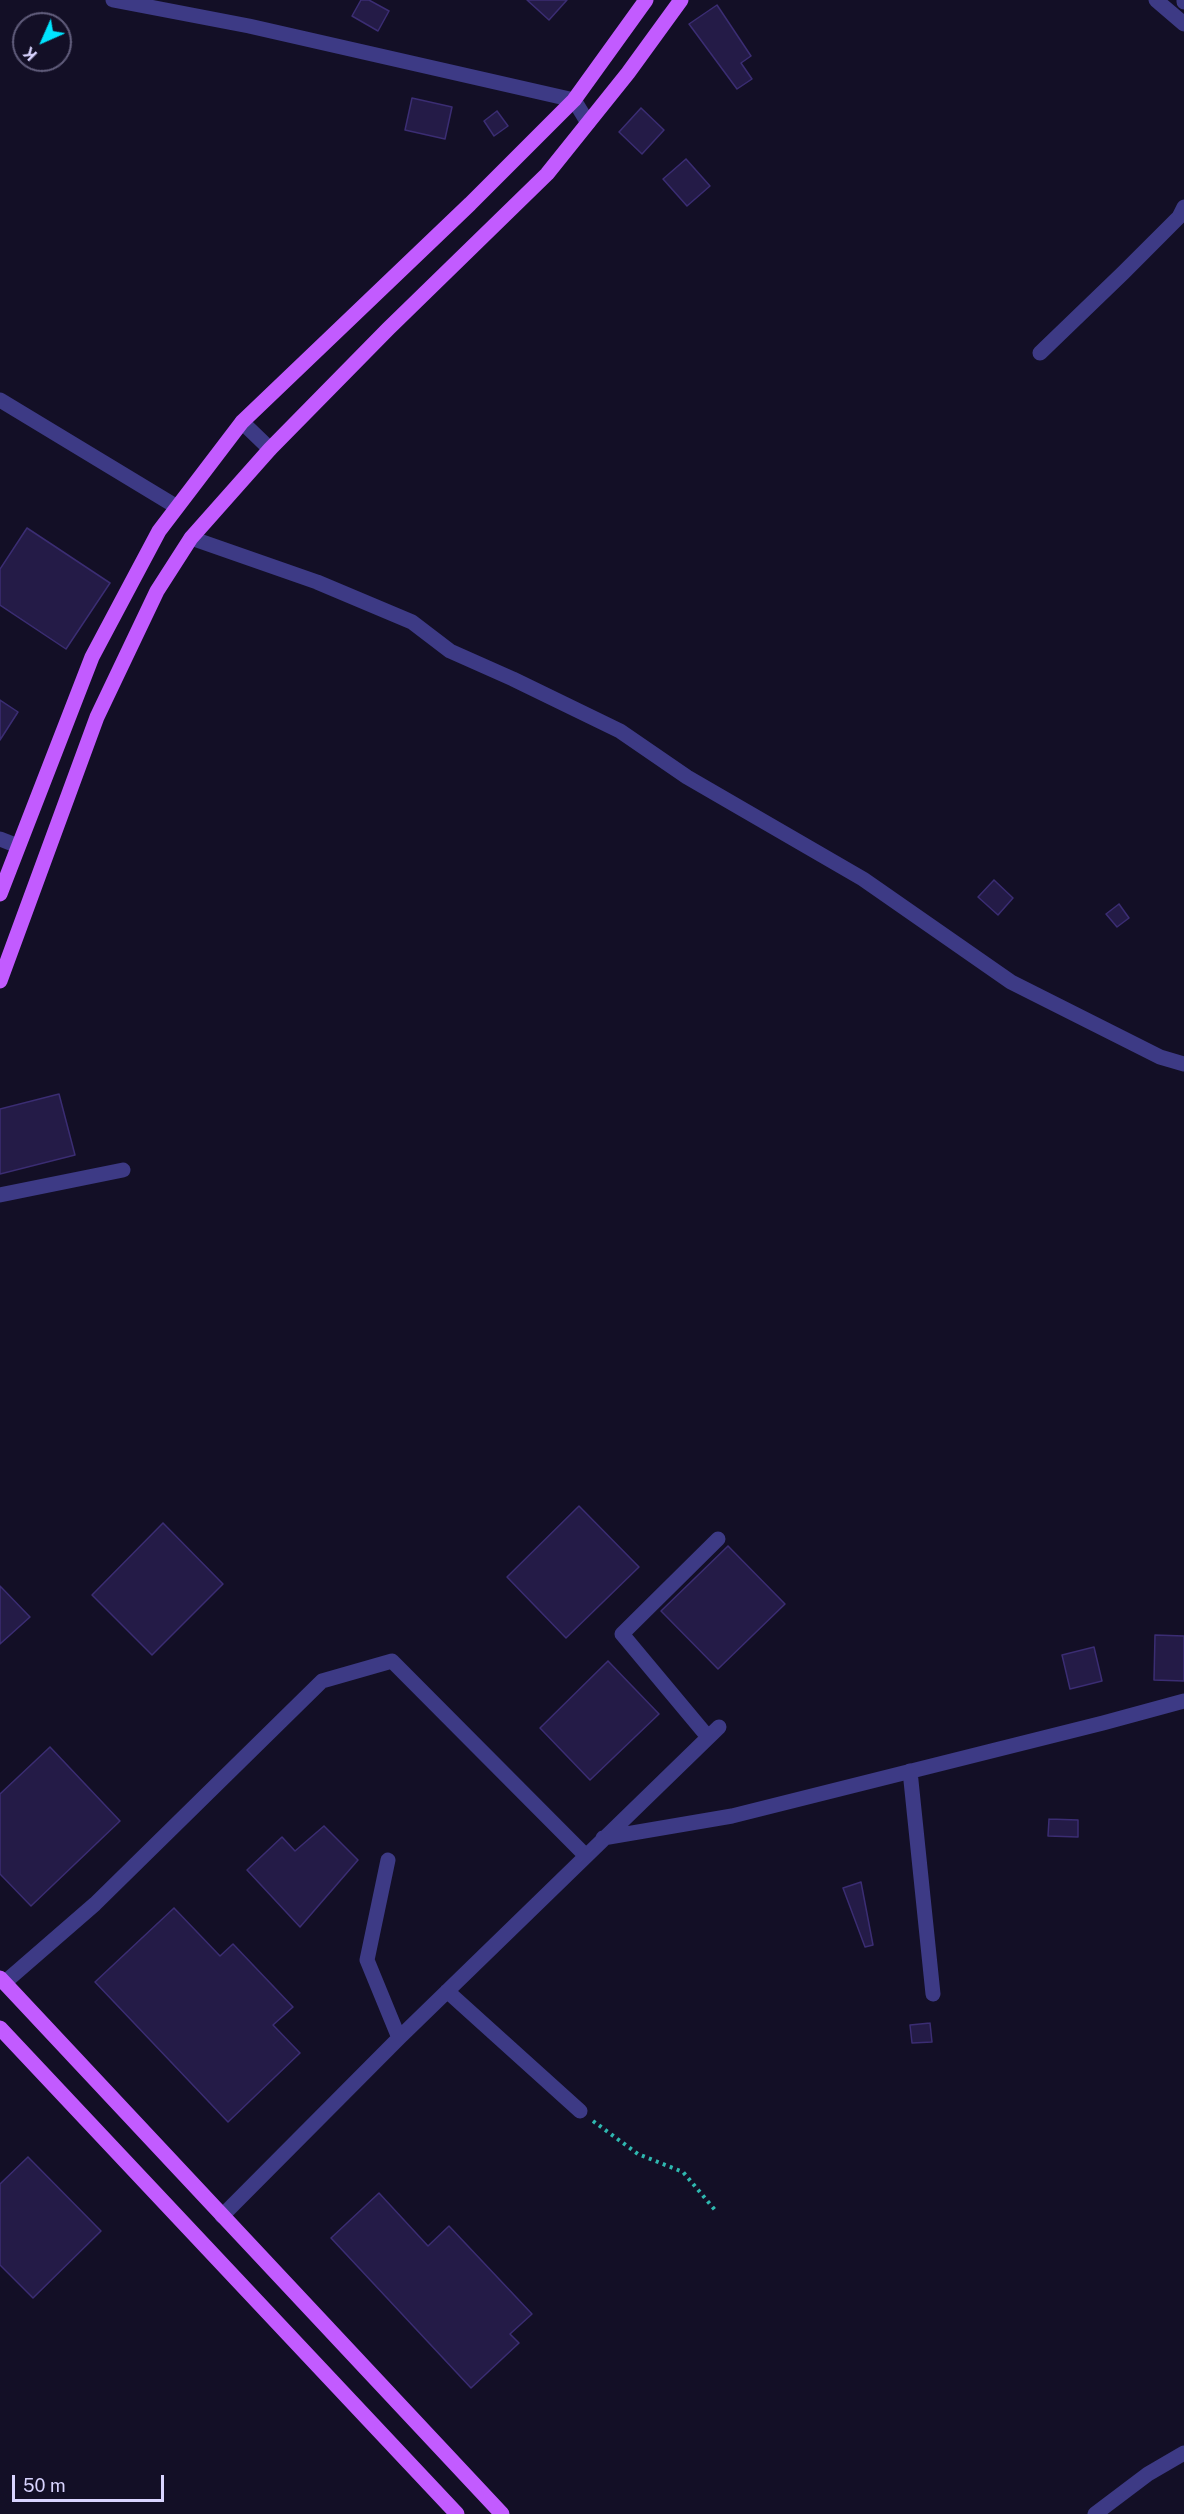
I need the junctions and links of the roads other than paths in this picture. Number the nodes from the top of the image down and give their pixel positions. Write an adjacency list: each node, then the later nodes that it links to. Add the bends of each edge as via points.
1 (113, 0): 6 (street, via 249,26)
2 (646, 0): 6 (main road)
3 (681, 0): 7 (main road)
4 (1156, 0): 5 (street)
5 (1184, 24)
6 (574, 100): 7 (street); 11 (main road)
7 (588, 123): 12 (main road, via 547,174)
8 (1184, 207): 9 (street, via 1179,217)
9 (1040, 353)
10 (0, 400): 13 (street)
11 (242, 422): 12 (street); 13 (main road)
12 (270, 449): 14 (main road)
13 (177, 507): 16 (main road, via 159,531 92,657)
14 (191, 538): 18 (main road, via 157,591 97,717); 19 (street, via 317,582 412,622 450,651 620,731 687,777 863,879 1011,982 1160,1057)
15 (0, 839): 16 (street)
16 (18, 846): 17 (main road)
17 (0, 894)
18 (0, 981)
19 (1184, 1064)
20 (123, 1170): 21 (street)
21 (0, 1195)
22 (718, 1539): 25 (street, via 622,1634 713,1732)
23 (1184, 1701): 24 (street)
24 (910, 1771): 25 (street, via 732,1816); 30 (street)
25 (603, 1838): 26 (street)
26 (585, 1856): 28 (street, via 392,1661 322,1681 95,1904); 29 (street)
27 (388, 1860): 32 (street, via 367,1960)
28 (2, 1981): 34 (main road)
29 (447, 1991): 32 (street); 33 (street)
30 (933, 1994)
31 (0, 2028): 36 (main road)
32 (399, 2038): 34 (street)
33 (580, 2111)
34 (222, 2216): 37 (main road)
35 (1184, 2453): 38 (street, via 1148,2474)
36 (457, 2514)
37 (502, 2514)
38 (1095, 2514)

